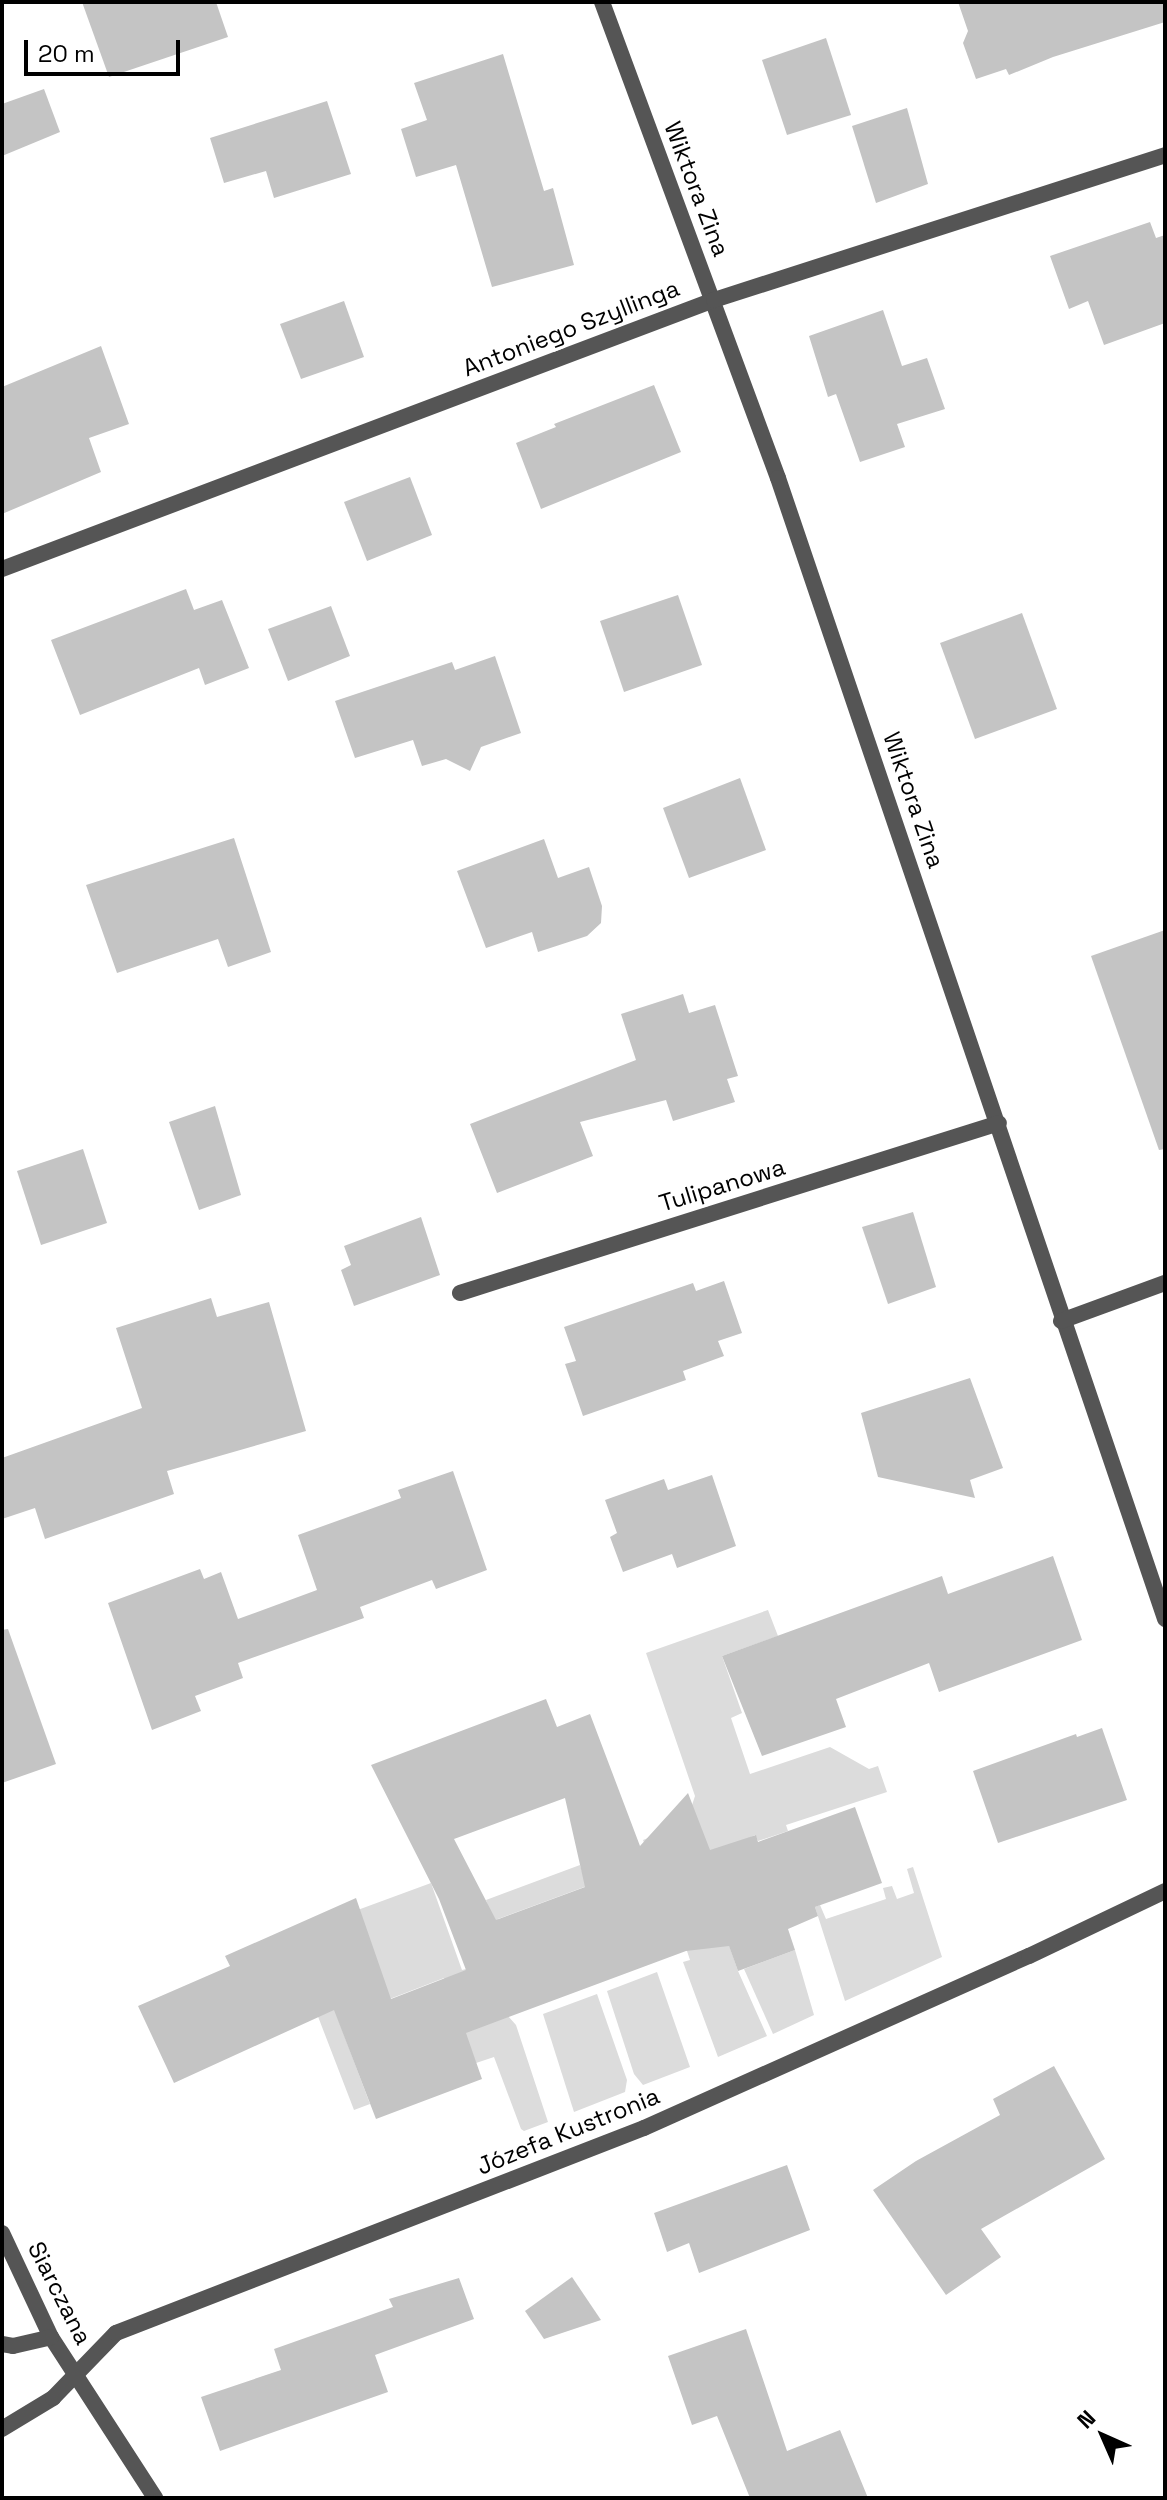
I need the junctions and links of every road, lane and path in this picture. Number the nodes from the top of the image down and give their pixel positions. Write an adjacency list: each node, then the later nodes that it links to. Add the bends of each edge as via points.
1 (602, 2): 3 (street, Wiktora Zina)
2 (1165, 155): 3 (street, Antoniego Szyllinga)
3 (714, 300): 4 (street, Antoniego Szyllinga); 5 (street, Wiktora Zina)
4 (2, 569)
5 (999, 1123): 7 (street, Tulipanowa); 8 (street, Wiktora Zina)
6 (1165, 1283): 8 (street)
7 (460, 1293)
8 (1061, 1321): 9 (street, Wiktora Zina)
9 (1165, 1619)
10 (1165, 1891): 14 (street, Józefa Kustronia, via 644,2128 116,2333)
11 (2, 2233): 12 (street, Siarczana)
12 (51, 2337): 13 (street); 14 (street, Siarczana)
13 (2, 2344)
14 (76, 2375): 15 (street, Józefa Kustronia, via 53,2398); 16 (street, Siarczana)
15 (2, 2429)
16 (155, 2498)

